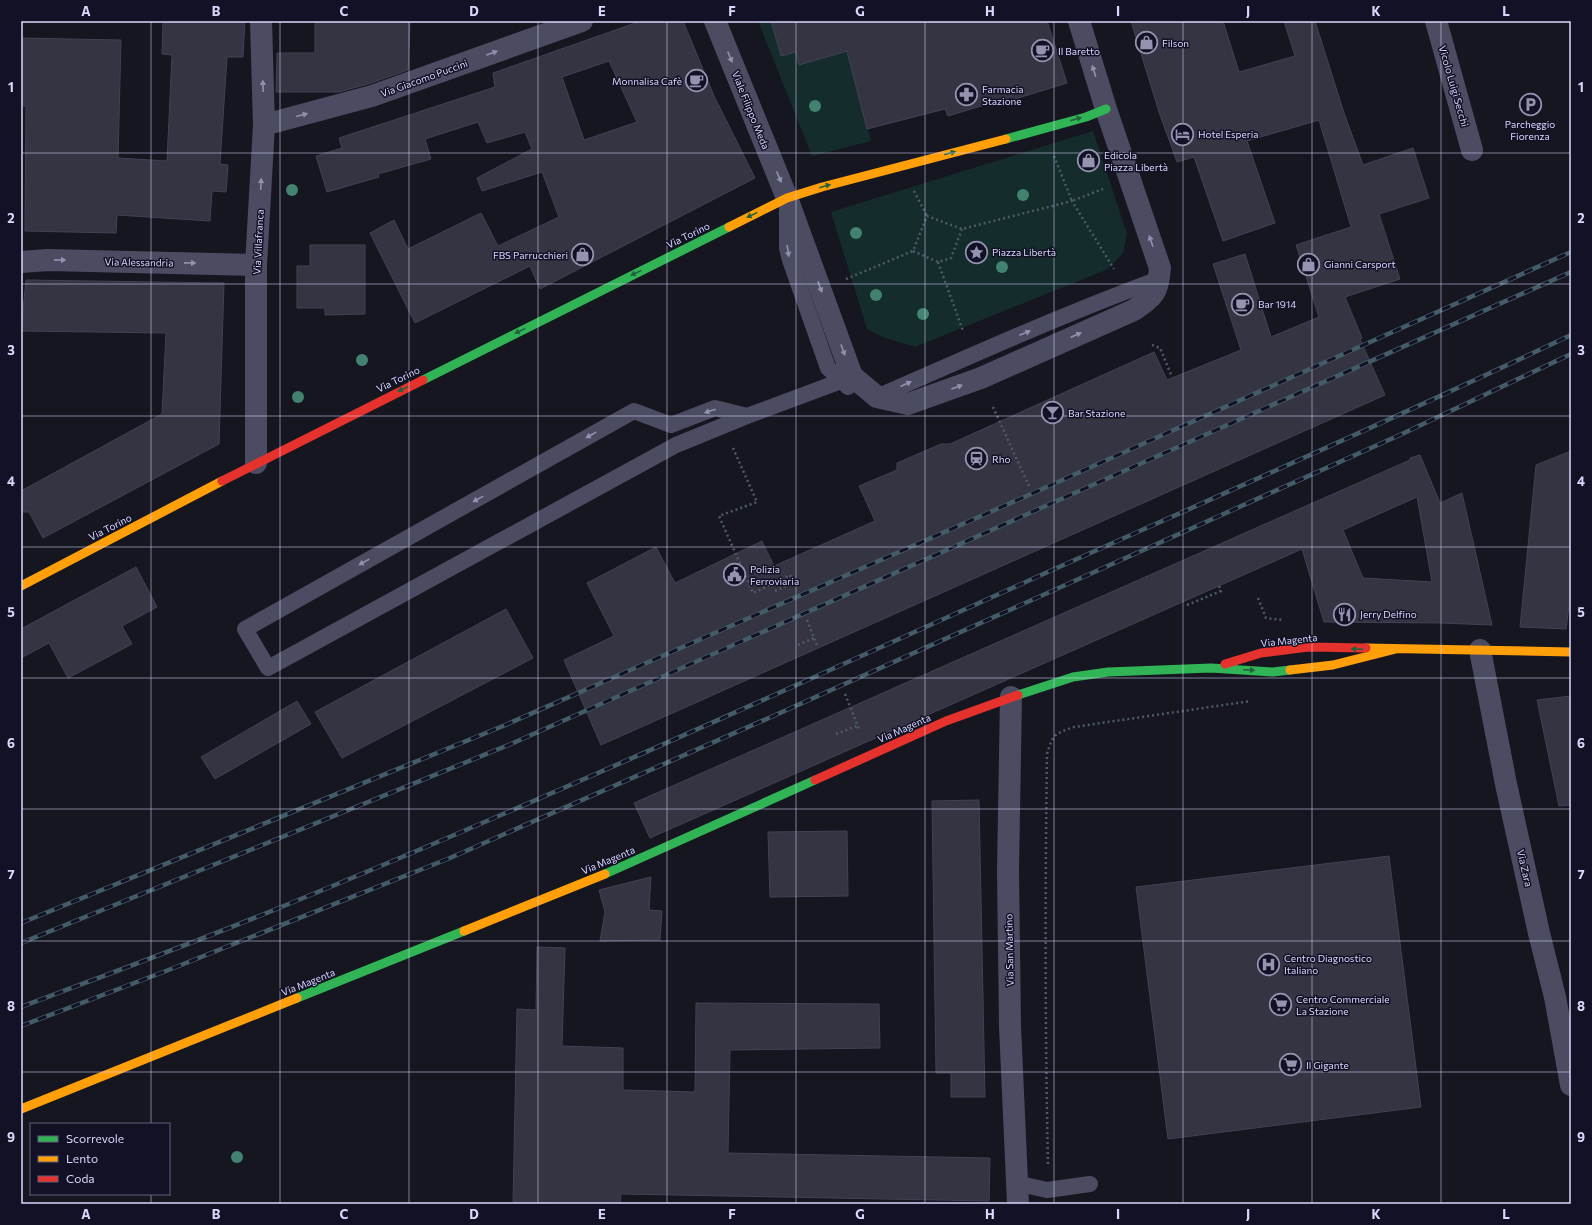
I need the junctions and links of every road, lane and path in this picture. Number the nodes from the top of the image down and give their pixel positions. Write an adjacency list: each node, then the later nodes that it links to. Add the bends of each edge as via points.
1 (261, 21): 7 (street, Via Villafranca, one-way to 1)
2 (582, 21): 7 (street, Via Giacomo Puccini, one-way to 2, via 372,96)
3 (715, 21): 11 (street, Viale Filippo Meda, one-way to 11)
4 (1079, 21): 6 (street, one-way to 4)
5 (1436, 21): 9 (street, Vicolo Luigi Secchi)
6 (1106, 109): 8 (street, one-way to 6); 10 (street)
7 (264, 125): 17 (street, Via Villafranca, one-way to 7)
8 (1043, 129): 11 (street, one-way to 8); 12 (path)
9 (1472, 150)
10 (1129, 179): 12 (path); 24 (street, one-way to 10, via 908,404 981,378 1134,310 1146,301 1156,292 1160,268)
11 (788, 198): 19 (street, one-way to 19); 23 (lane, one-way to 23, via 787,248 790,260 828,368); 28 (street, Via Torino, one-way to 28)
12 (1072, 201): 13 (path); 18 (path)
13 (962, 229): 14 (path, via 928,216); 16 (path, via 951,258)
14 (913, 251): 16 (path); 19 (path)
15 (21, 262): 17 (street, Via Alessandria, one-way to 17, via 48,260)
16 (938, 262): 20 (path)
17 (256, 265): 28 (street, Via Villafranca)
18 (1117, 274)
19 (821, 290): 24 (street, one-way to 24, via 852,376)
20 (964, 334)
21 (1152, 345): 22 (path, via 1160,348)
22 (1172, 377)
23 (841, 381): 24 (lane, via 857,393); 26 (lane)
24 (877, 397)
25 (993, 407): 29 (path)
26 (747, 416): 27 (lane); 27 (lane, one-way to 27, via 715,408 671,425 634,411 245,629 268,668 676,445)
27 (724, 425): 30 (path, via 757,502 719,516 753,592 790,575)
28 (256, 463): 31 (street, Via Torino)
29 (1029, 486)
30 (795, 582): 33 (path); 34 (path)
31 (21, 586)
32 (1219, 586): 36 (path, via 1220,591)
33 (798, 588)
34 (774, 591)
35 (1258, 598): 38 (path, via 1266,618)
36 (1187, 605)
37 (807, 620): 39 (path)
38 (1287, 620)
39 (814, 638): 40 (path); 41 (path)
40 (798, 645)
41 (818, 648)
42 (1396, 649): 43 (street, Via Magenta); 45 (street, Via Magenta, one-way to 42, via 1273,672 1333,665); 45 (street, Via Magenta, one-way to 45, via 1308,647 1261,653)
43 (1480, 650): 44 (street, Via Magenta); 50 (street, Via Zara, via 1539,932)
44 (1571, 652)
45 (1210, 668): 47 (street, Via Magenta, via 1108,672 1073,677)
46 (845, 694): 49 (path, via 857,726)
47 (1011, 697): 52 (street, Via Magenta, via 946,721 607,873); 55 (street, Via San Martino, via 1008,870 1010,1026)
48 (1253, 701): 54 (path, via 1074,727 1061,731 1051,738 1047,754 1045,873)
49 (836, 734)
50 (1563, 995): 51 (street, Via Zara)
51 (1571, 1085)
52 (21, 1109)
53 (1090, 1184): 54 (lane)
54 (1047, 1190): 55 (lane)
55 (1017, 1194)

